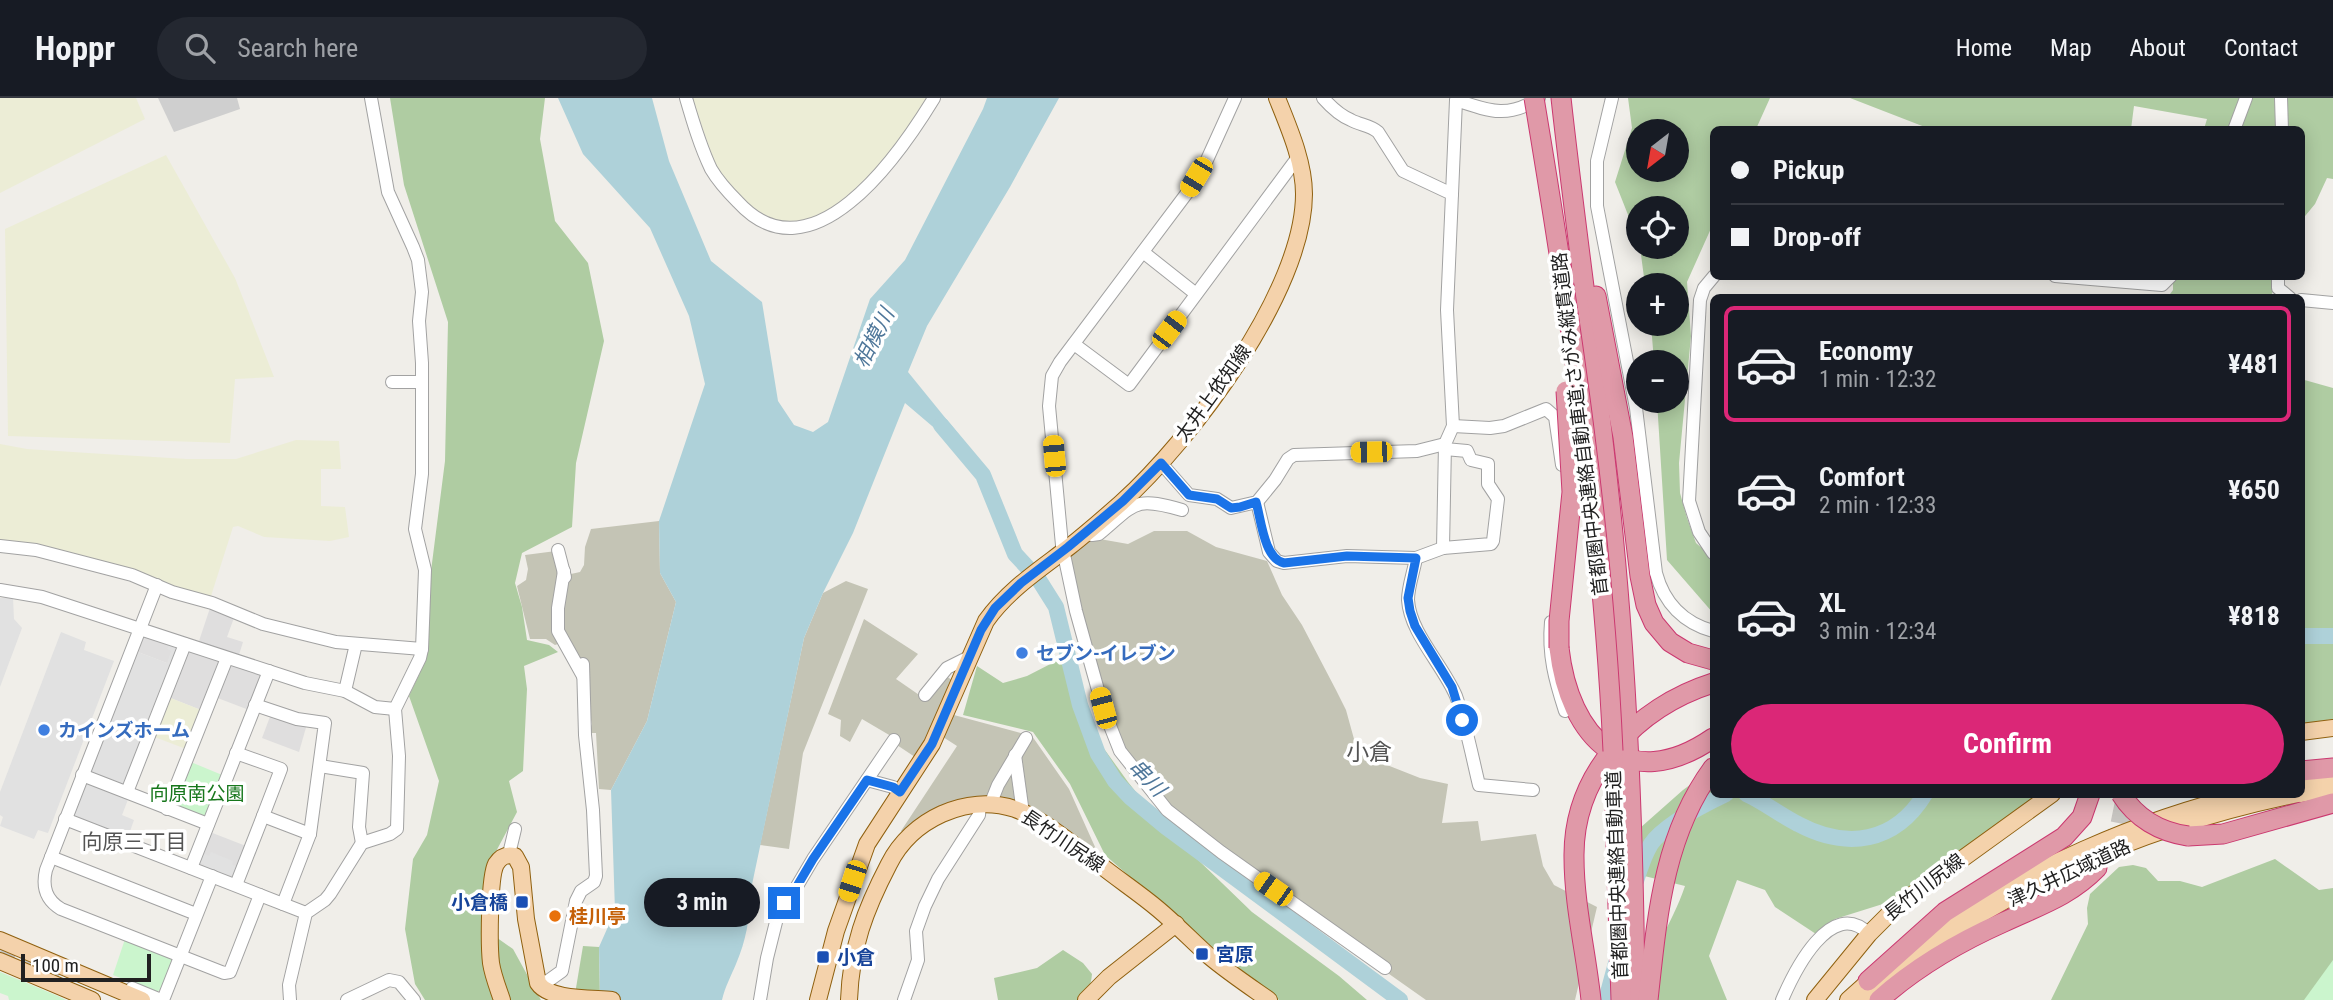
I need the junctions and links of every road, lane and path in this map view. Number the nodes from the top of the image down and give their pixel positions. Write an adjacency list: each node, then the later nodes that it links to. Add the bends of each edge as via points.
1 (371, 98): 28 (street, via 388,192 418,260)
2 (686, 98): 3 (street, via 717,178 752,216 786,229 821,222 864,188 911,135)
3 (934, 98)
4 (1235, 98): 19 (street, via 1206,162)
5 (1277, 98): 17 (main road, 太井上依知線)
6 (1323, 98): 18 (street, via 1352,121 1378,132 1403,171)
7 (1529, 98): 64 (highway, bridge, via 1569,421 1572,492 1559,634 1564,680 1573,706 1591,734 1625,758 1643,762 1673,759)
8 (1536, 98): 13 (street, via 1525,107 1503,112); 65 (highway, 首都圏中央連絡自動車道;さがみ縦貫道路, bridge, via 1590,475)
9 (1561, 98): 14 (highway, 首都圏中央連絡自動車道;さがみ縦貫道路)
10 (1612, 98): 44 (street, via 1599,150 1597,206 1634,398 1656,573 1661,590 1681,615)
11 (2246, 98): 15 (street)
12 (2281, 98): 16 (street)
13 (1452, 99): 18 (street)
14 (1564, 123): 50 (highway, via 1623,437 1646,605 1671,642); 65 (highway, 首都圏中央連絡自動車道;さがみ縦貫道路, via 1615,558)
15 (2236, 126)
16 (2282, 126)
17 (1298, 157): 23 (street); 31 (main road, 太井上依知線, via 1303,214 1272,303 1220,390)
18 (1452, 194): 29 (street, via 1447,310)
19 (1143, 252): 23 (street); 26 (street)
20 (1711, 280): 37 (street, via 1700,300 1688,488 1694,521)
21 (2103, 280): 22 (street, via 2162,285)
22 (2167, 280)
23 (1196, 294): 26 (street, via 1129,385)
24 (2305, 300): 25 (street)
25 (2333, 303)
26 (1074, 344): 39 (street, via 1052,376 1049,406)
27 (392, 382): 28 (street)
28 (421, 382): 47 (street, via 422,474 415,529 425,570)
29 (1453, 425): 30 (street); 59 (street, via 1504,426 1546,409 1555,417 1563,470 1562,511 1549,646)
30 (1445, 447): 32 (street, via 1294,455); 36 (street); 36 (street, via 1467,451 1471,460 1488,464 1488,484 1497,499 1491,544)
31 (1161, 463): 32 (street, via 1189,495 1217,499 1231,508); 34 (main road, 太井上依知線)
32 (1256, 502): 40 (street, via 1269,552 1277,561)
33 (1182, 510): 34 (street, via 1147,501 1132,507 1099,534)
34 (1086, 533): 39 (main road, 太井上依知線)
35 (0, 546): 41 (street, via 36,550)
36 (1443, 548): 40 (street)
37 (1710, 549)
38 (558, 550): 53 (street, via 565,577 558,631)
39 (1062, 552): 48 (main road, 太井上依知線, via 995,608); 112 (street, via 1103,708 1120,751 1136,774 1181,821)
40 (1416, 558): 77 (street, via 1410,611 1457,699 1479,785)
41 (156, 585): 43 (street); 46 (street, via 263,624)
42 (0, 590): 43 (street, via 42,597)
43 (141, 629): 45 (street); 72 (street)
44 (1710, 630)
45 (185, 644): 49 (street); 78 (street)
46 (356, 644): 47 (street); 55 (street)
47 (422, 649): 58 (street)
48 (968, 657): 56 (street, via 947,668); 79 (main road, 太井上依知線, via 932,744)
49 (227, 658): 52 (street); 88 (street)
50 (1710, 659)
51 (583, 664): 53 (street)
52 (269, 671): 55 (street); 57 (street)
53 (584, 679): 113 (street, via 596,876 576,901 562,971)
54 (1710, 684): 132 (highway, via 1671,700 1629,731 1588,790 1574,848 1574,882)
55 (345, 691): 58 (street, via 375,706)
56 (925, 695)
57 (255, 705): 66 (street); 68 (street, via 325,723)
58 (395, 709): 95 (street, via 397,829)
59 (1565, 711)
60 (2333, 728): 61 (main road)
61 (2305, 732)
62 (1026, 738): 67 (street)
63 (894, 740): 74 (street)
64 (1710, 740)
65 (1620, 751): 133 (highway, 首都圏中央連絡自動車道); 134 (highway, 首都圏中央連絡自動車道)
66 (236, 753): 90 (street, via 281,769); 92 (street)
67 (1015, 755): 87 (street); 89 (street)
68 (320, 766): 94 (street); 95 (street, via 363,773)
69 (2333, 768): 70 (highway)
70 (2305, 771)
71 (1710, 773): 135 (highway, via 1689,806 1669,860)
72 (82, 775): 78 (street); 91 (street)
73 (2333, 777): 75 (main road)
74 (867, 780): 79 (street); 126 (street, via 779,909)
75 (2305, 781)
76 (2333, 788): 80 (main road, 津久井広域道路)
77 (1533, 790)
78 (127, 792): 88 (street)
79 (900, 792): 127 (main road, 太井上依知線, via 859,862)
80 (2305, 793)
81 (2046, 798): 107 (main road, 長竹川尻線, via 1906,899)
82 (2089, 798): 115 (highway, via 2082,817 2064,837 1945,912)
83 (2124, 798): 86 (highway, bridge, via 2151,824 2188,836 2223,834)
84 (2234, 798): 115 (main road, 津久井広域道路, via 2137,828 1996,894 1914,944)
85 (2282, 798): 115 (main road, 津久井広域道路, via 2180,826 2037,884)
86 (2333, 803)
87 (985, 805): 89 (main road, 長竹川尻線); 128 (main road, 長竹川尻線, via 934,817 895,854 860,928); 129 (street, via 925,906 916,931 918,960)
88 (167, 808): 92 (street)
89 (1023, 813): 106 (main road, 長竹川尻線, via 1080,850)
90 (263, 816): 94 (street); 101 (street)
91 (65, 819): 97 (street); 98 (street)
92 (208, 824): 98 (street)
93 (514, 829): 96 (street)
94 (310, 834): 103 (street)
95 (362, 843): 104 (street, via 325,901)
96 (509, 854): 113 (main road, via 520,860); 124 (main road, via 495,866 491,904 491,961)
97 (51, 857): 105 (street); 109 (street, via 44,886 57,906)
98 (191, 868): 100 (street)
99 (2097, 868): 139 (highway, via 2056,900 1950,949)
100 (212, 876): 101 (street); 105 (street)
101 (236, 886): 102 (street)
102 (260, 895): 103 (street); 109 (street, via 230,972)
103 (283, 904): 104 (street)
104 (306, 913): 121 (street, via 289,985)
105 (196, 914): 109 (street)
106 (1176, 924): 130 (main road); 131 (main road, 長竹川尻線, via 1221,966)
107 (1868, 934): 136 (street, via 1848,922 1819,939 1798,964); 137 (main road, 長竹川尻線)
108 (0, 940): 110 (main road)
109 (180, 955): 120 (street)
110 (46, 959): 119 (main road); 120 (street, via 86,969)
111 (0, 961): 114 (main road)
112 (1385, 968)
113 (538, 983): 125 (main road, via 551,995)
114 (68, 984): 116 (street); 117 (main road); 118 (main road)
115 (1866, 991): 138 (main road, 津久井広域道路)
116 (84, 1000)
117 (92, 1000)
118 (117, 1000)
119 (142, 1000)
120 (162, 1000)
121 (290, 1000)
122 (347, 1000): 123 (street, via 389,980 399,982)
123 (414, 1000)
124 (502, 1000)
125 (612, 1000)
126 (760, 1000)
127 (818, 1000)
128 (849, 1000)
129 (904, 1000)
130 (1086, 1000)
131 (1269, 1000)
132 (1591, 1000)
133 (1621, 1000)
134 (1636, 1000)
135 (1648, 1000)
136 (1782, 1000)
137 (1815, 1000)
138 (1848, 1000)
139 (1879, 1000)

